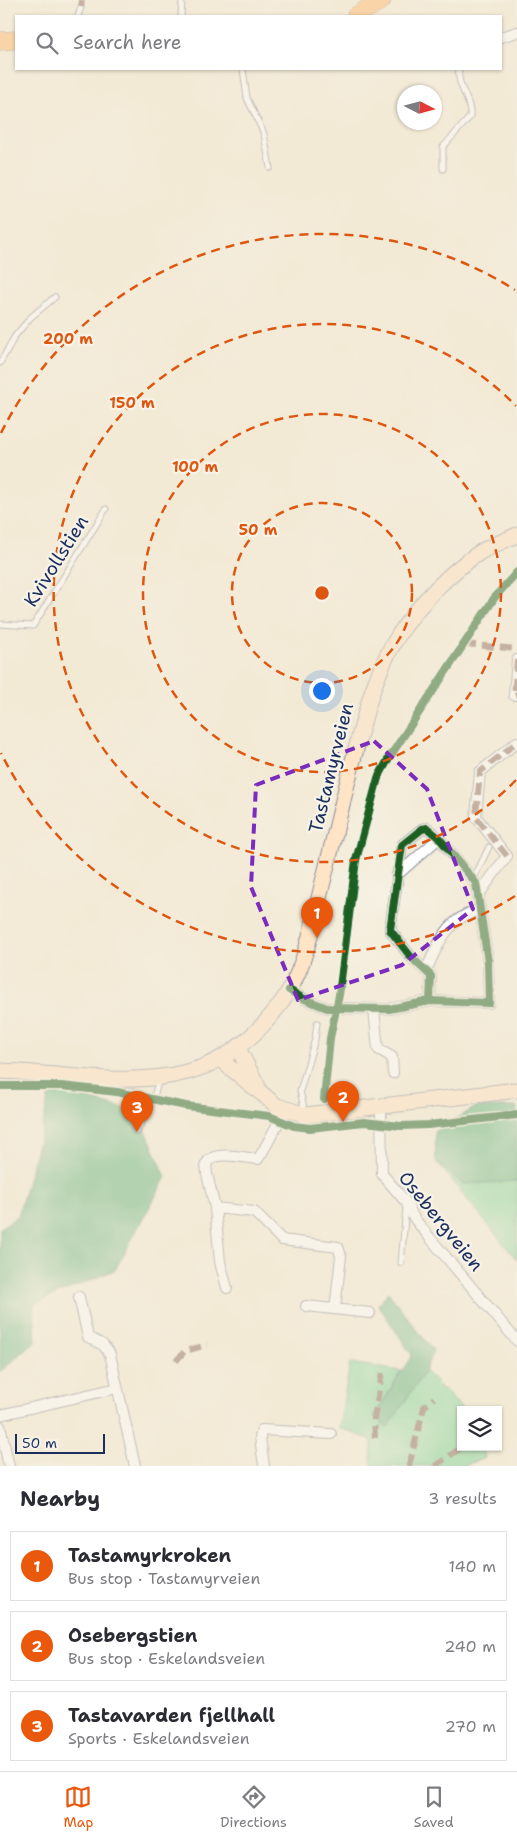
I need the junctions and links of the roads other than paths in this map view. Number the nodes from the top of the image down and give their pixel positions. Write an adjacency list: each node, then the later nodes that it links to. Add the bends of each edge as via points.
1 (182, 0): 5 (lane)
2 (382, 0): 6 (highway)
3 (80, 7): 4 (lane)
4 (78, 15)
5 (181, 15)
6 (358, 15)
7 (517, 32): 8 (street)
8 (502, 37)
9 (15, 40): 10 (highway)
10 (0, 41)
11 (243, 70): 13 (lane, via 246,98 263,129)
12 (459, 70): 14 (lane, via 470,116 443,147)
13 (270, 168)
14 (443, 169)
15 (55, 297): 16 (lane, via 15,336)
16 (0, 363)
17 (106, 509): 19 (lane, Kvivollstien, via 33,626)
18 (517, 535): 30 (main road, Tastamyrveien, via 482,552 450,577 418,608 397,638 371,692 307,948)
19 (0, 624)
20 (517, 660): 21 (street, via 514,694)
21 (517, 694)
22 (517, 742): 27 (street, via 480,772 476,817 507,856)
23 (439, 838): 25 (street); 25 (street, via 425,828 402,845); 26 (street)
24 (489, 847): 26 (lane)
25 (397, 875): 29 (street, via 391,932)
26 (474, 878): 27 (street)
27 (479, 894): 28 (street)
28 (480, 910): 29 (street, via 454,922 441,939); 31 (street, via 488,962 489,1003)
29 (426, 971): 31 (street, via 432,976)
30 (289, 990): 32 (street, via 327,1008); 34 (main road, Tastamyrveien, via 263,1024)
31 (430, 1001): 32 (street)
32 (374, 1010): 37 (street, via 378,1049 392,1057)
33 (316, 1023): 43 (lane, via 300,1091)
34 (238, 1048): 35 (main road, Tastamyrveien); 40 (main road)
35 (223, 1058): 38 (main road, Tastamyrveien, via 190,1072); 40 (main road, via 228,1066)
36 (0, 1071): 38 (main road, Tastamyrveien, via 46,1072 107,1080)
37 (393, 1074)
38 (159, 1078): 44 (lane, via 153,1100)
39 (517, 1090): 41 (main road)
40 (260, 1091): 42 (main road)
41 (381, 1106): 43 (main road); 45 (street, Osebergveien, via 381,1169 384,1178)
42 (287, 1110): 43 (main road); 46 (street, via 258,1159 220,1156 208,1160 206,1174)
43 (306, 1114)
44 (137, 1132)
45 (406, 1202): 47 (lane); 53 (street, Osebergveien, via 414,1218)
46 (215, 1208): 48 (street, via 220,1262); 51 (street, via 254,1212 282,1240 338,1247 341,1256)
47 (402, 1263)
48 (227, 1288)
49 (80, 1298): 54 (street, via 88,1337 107,1348)
50 (306, 1306): 51 (street)
51 (335, 1309): 52 (street)
52 (370, 1313)
53 (517, 1341)
54 (117, 1388): 55 (street); 59 (street)
55 (0, 1416)
56 (0, 1426): 58 (street)
57 (331, 1434): 60 (street, via 262,1430)
58 (9, 1466)
59 (135, 1466)
60 (264, 1466)

